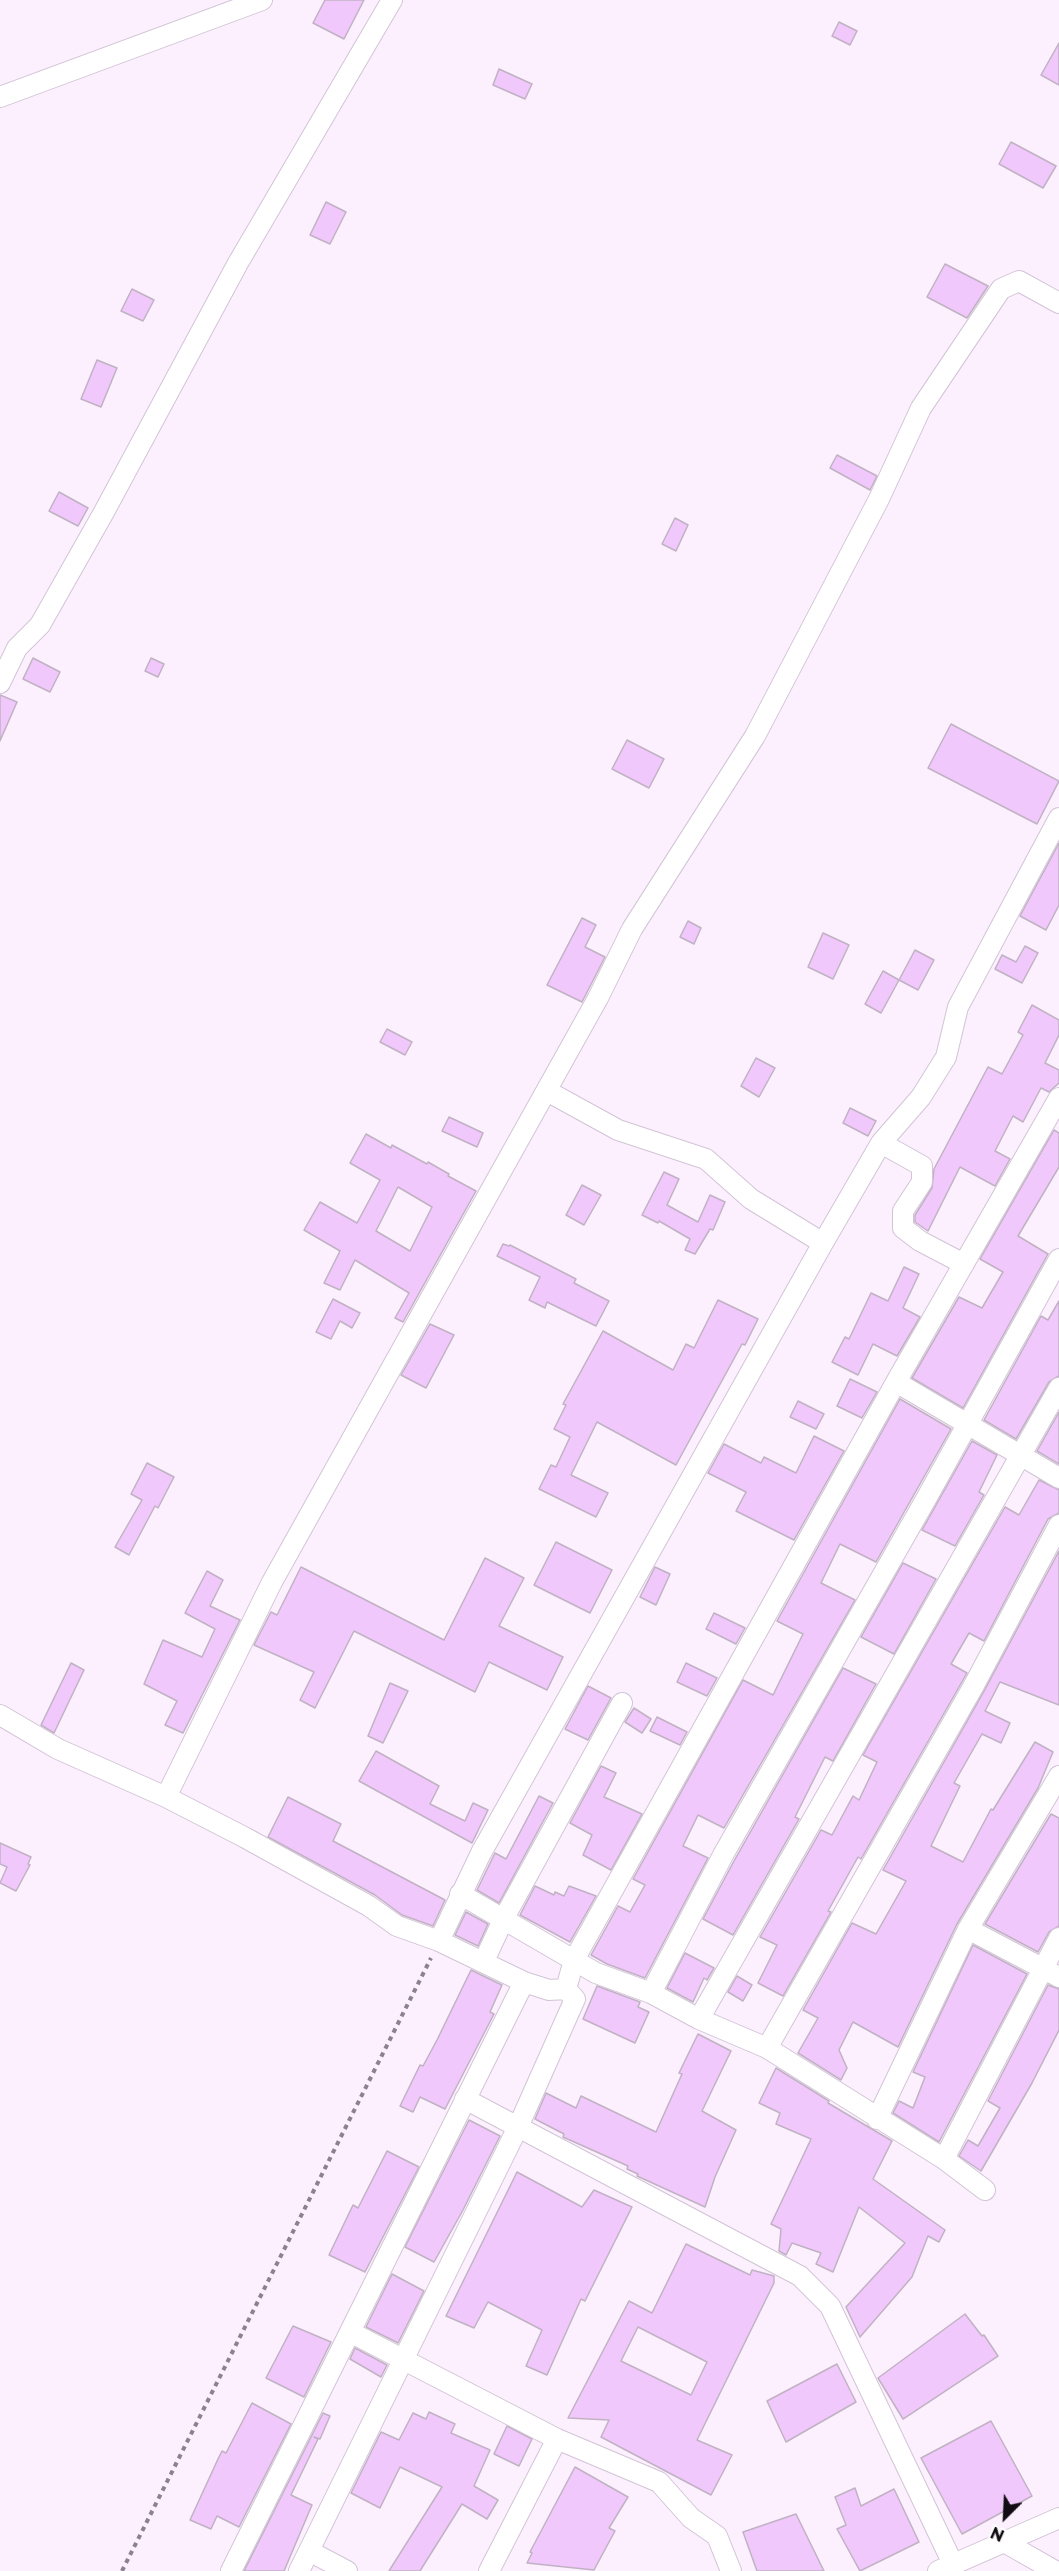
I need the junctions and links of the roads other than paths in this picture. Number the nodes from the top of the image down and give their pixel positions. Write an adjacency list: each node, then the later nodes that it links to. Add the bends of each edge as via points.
1 (262, 0): 3 (street)
2 (392, 0): 5 (street, via 237,263 40,626 17,648)
3 (0, 97)
4 (1059, 303): 7 (street, via 1019,281 1001,289 921,408 879,499 755,736 632,929)
5 (0, 683)
6 (1059, 818): 9 (street, via 958,1007 946,1057 921,1097)
7 (546, 1091): 10 (street, via 618,1130 706,1159 752,1199); 22 (street, via 272,1582)
8 (1059, 1098): 12 (street)
9 (881, 1143): 10 (street); 12 (street, via 922,1166 922,1182 903,1211 903,1228)
10 (823, 1243): 23 (street)
11 (1059, 1258): 15 (street)
12 (964, 1263): 13 (street)
13 (896, 1382): 15 (street); 28 (street)
14 (1059, 1388): 16 (street)
15 (967, 1423): 16 (street); 33 (street, via 723,1855)
16 (1022, 1455): 17 (street); 34 (street)
17 (1059, 1478)
18 (1059, 1525): 35 (street, via 973,1687)
19 (622, 1703): 24 (street)
20 (0, 1715): 22 (street, via 58,1749)
21 (1059, 1776): 25 (street)
22 (166, 1797): 27 (street, via 369,1906 397,1926)
23 (460, 1894): 24 (street); 27 (street)
24 (504, 1918): 28 (street); 29 (street)
25 (968, 1929): 30 (street); 37 (street)
26 (1059, 1938): 30 (street)
27 (439, 1941): 29 (street)
28 (574, 1960): 32 (street); 33 (street, via 596,1973)
29 (484, 1961): 31 (street)
30 (1051, 1973): 39 (street)
31 (524, 1982): 32 (street, via 549,1990); 36 (street)
32 (566, 1989): 38 (street, via 575,1999)
33 (651, 1993): 34 (street)
34 (699, 2019): 35 (street)
35 (767, 2048): 37 (street)
36 (465, 2099): 38 (street); 41 (street)
37 (877, 2118): 39 (street)
38 (518, 2127): 42 (street); 47 (street, via 800,2276 830,2306)
39 (944, 2159): 40 (street)
40 (985, 2190)
41 (350, 2332): 42 (street); 48 (street)
42 (404, 2360): 43 (street); 46 (street)
43 (557, 2439): 51 (street); 52 (street, via 659,2482 691,2517 717,2536)
44 (1059, 2518): 45 (street)
45 (1006, 2542): 47 (street); 53 (street)
46 (309, 2551): 49 (street); 50 (street)
47 (945, 2568)
48 (231, 2571)
49 (299, 2571)
50 (347, 2571)
51 (489, 2571)
52 (731, 2571)
53 (1055, 2571)

